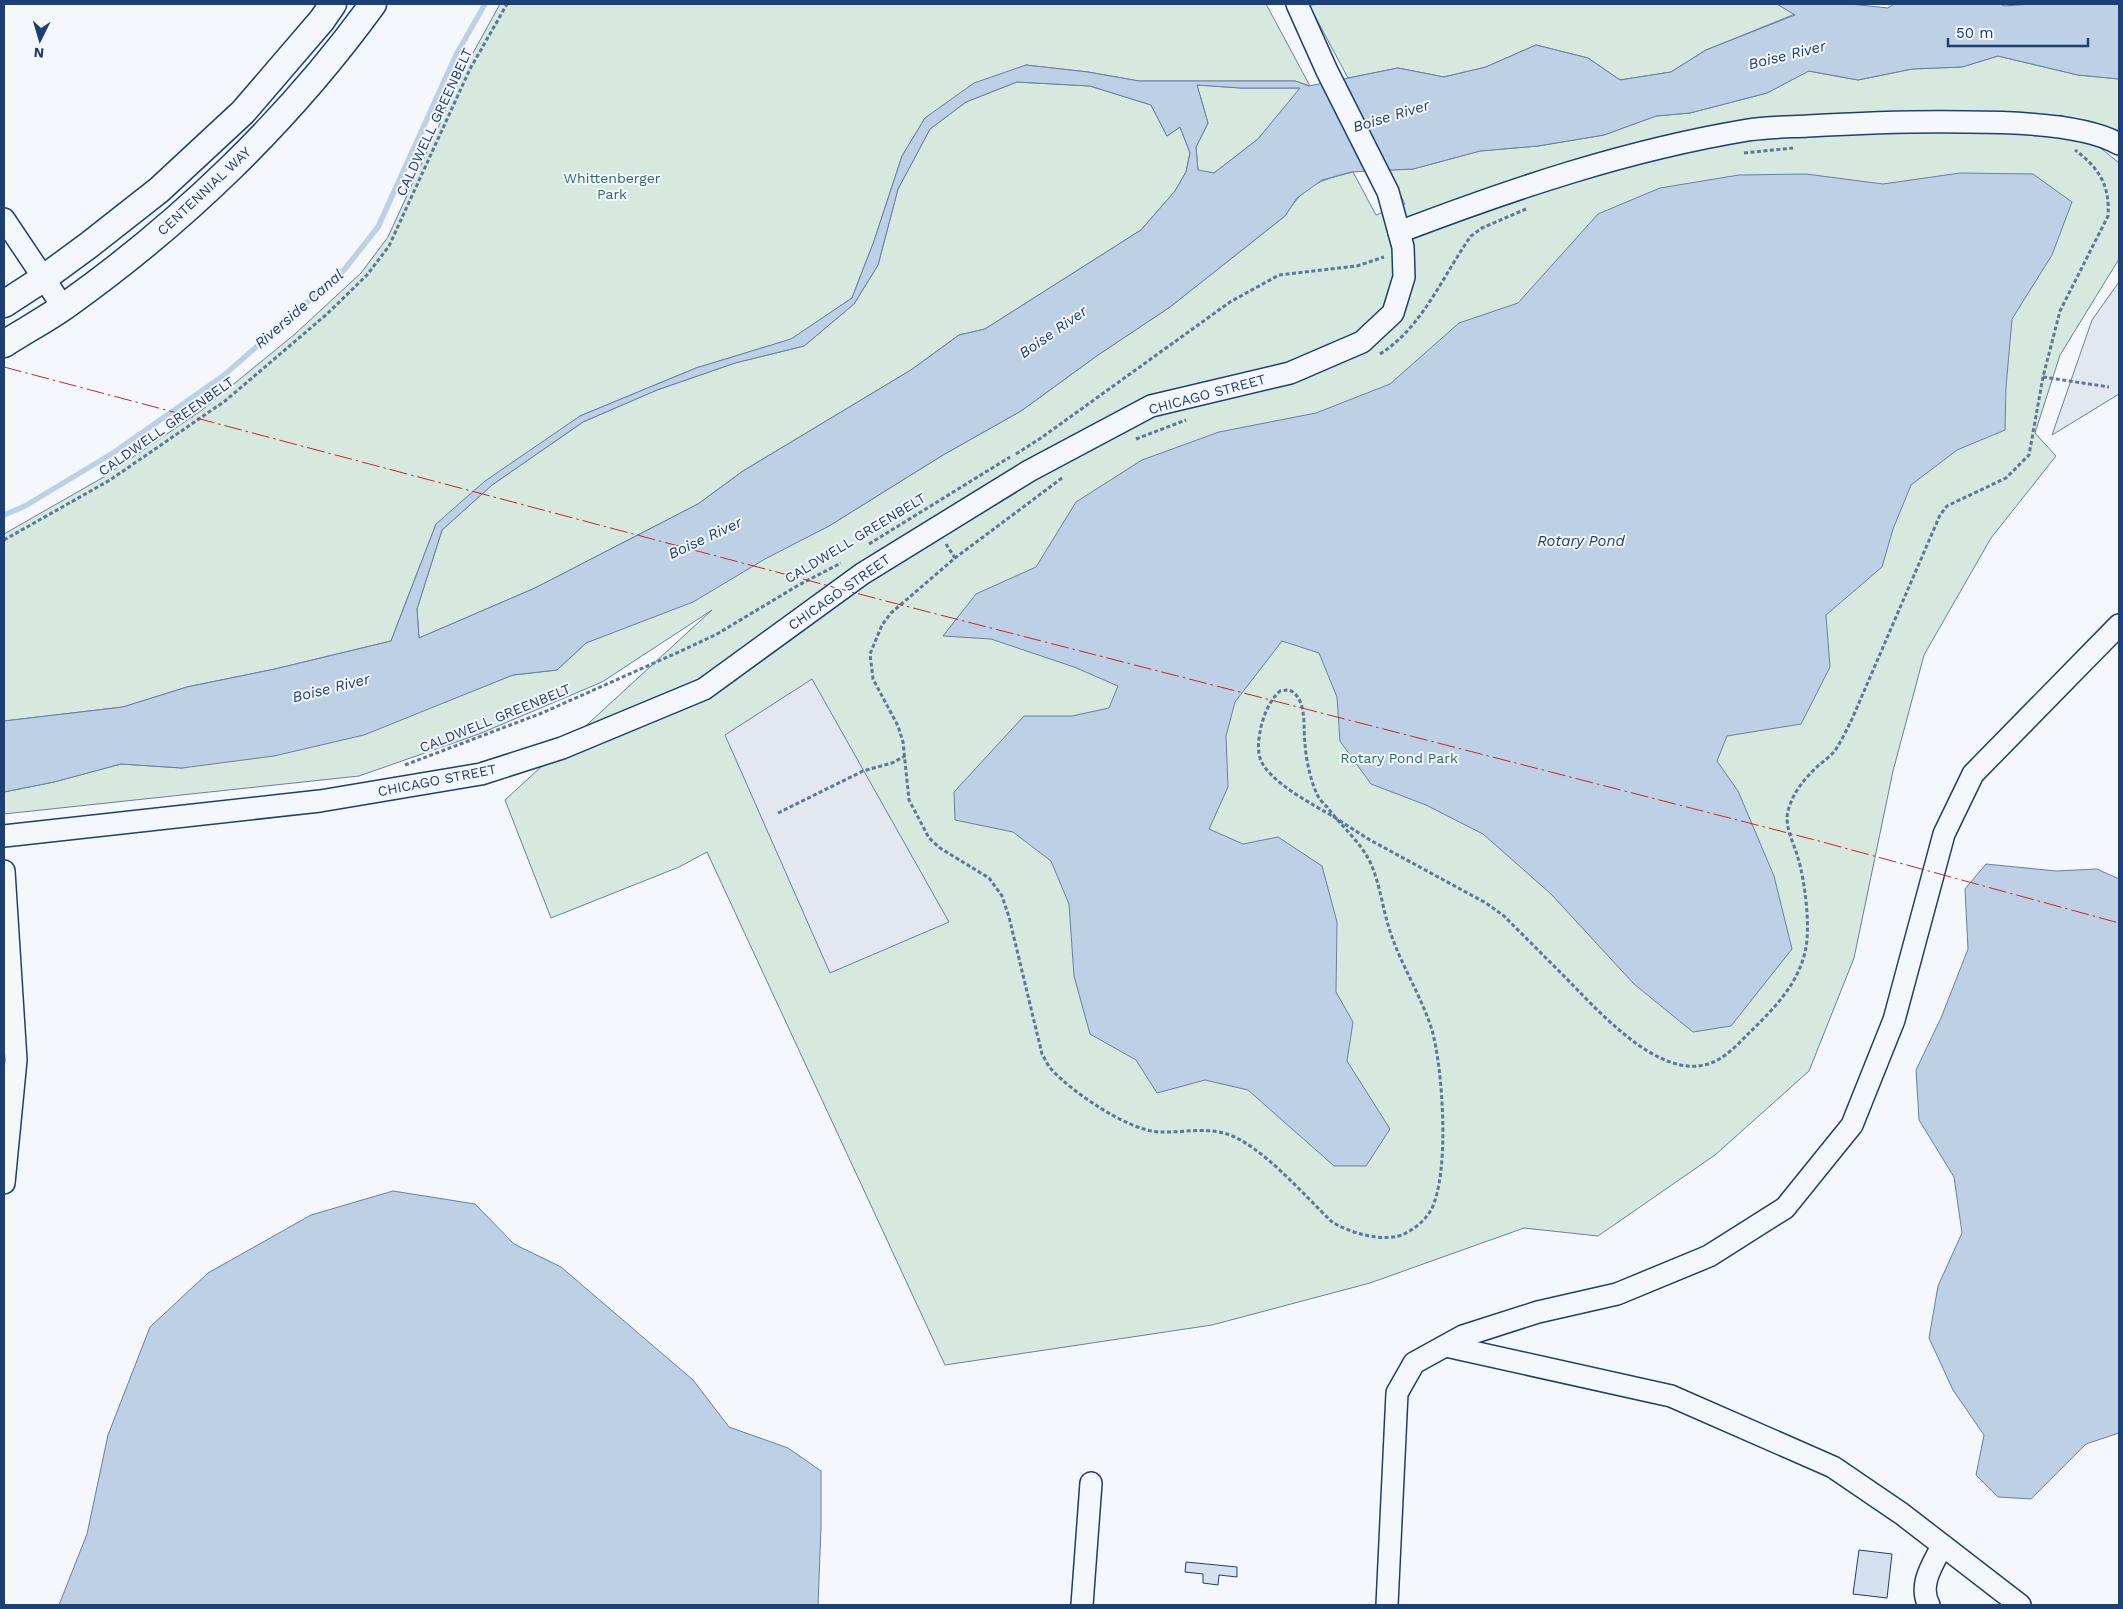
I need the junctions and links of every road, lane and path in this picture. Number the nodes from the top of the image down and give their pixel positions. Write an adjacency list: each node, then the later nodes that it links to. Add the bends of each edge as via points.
1 (333, 4): 12 (main road, via 243,112 158,190)
2 (373, 4): 14 (main road, CENTENNIAL WAY, via 347,40 265,133 184,212)
3 (508, 4): 22 (path, CALDWELL GREENBELT, via 470,69 389,246 367,275 327,314 225,401 110,480)
4 (1297, 4): 11 (street, CHICAGO STREET, via 1388,192)
5 (2119, 144): 11 (street, via 2110,138 2010,122 1886,121 1749,130 1615,159 1492,196)
6 (1797, 148): 8 (path)
7 (2067, 148): 17 (path, via 2076,151 2092,165 2105,183 2108,216 2060,311)
8 (1742, 153)
9 (1534, 206): 16 (path, via 1471,236 1418,318 1394,344)
10 (4, 219): 12 (street)
11 (1401, 239): 23 (path, CALDWELL GREENBELT, via 1379,260 1357,266 1278,275 1230,302 1042,438); 30 (street, CHICAGO STREET, via 1404,277 1393,313 1362,342 1290,373 1152,406 1029,470 862,574 704,689 562,748 480,774 320,802)
12 (44, 278): 13 (main road); 14 (street)
13 (4, 304)
14 (63, 307): 15 (main road, CENTENNIAL WAY)
15 (4, 344)
16 (1374, 357)
17 (2043, 377): 18 (path); 29 (path, via 2029,455 2006,478 1946,506 1852,719 1835,751 1798,787 1791,800 1787,824 1799,859 1808,922 1805,953 1794,979 1775,1008 1727,1054 1709,1064 1694,1066 1679,1064 1635,1044 1486,902 1370,840)
18 (2109, 387)
19 (1192, 418): 20 (path)
20 (1131, 440)
21 (1069, 473): 26 (path, via 956,558 882,625 870,654 873,679 898,726)
22 (4, 540)
23 (863, 548)
24 (846, 559): 27 (path, CALDWELL GREENBELT, via 708,638 542,714)
25 (2119, 625): 33 (street, via 1973,774 1944,834 1894,1020 1852,1125 1785,1208 1709,1256 1617,1294 1538,1312 1463,1336)
26 (905, 756): 28 (path, via 892,763 862,770); 29 (path, via 909,800 929,838 989,878 1002,896 1037,1040 1051,1069 1123,1122 1156,1132 1215,1132 1240,1140 1342,1229 1357,1234 1393,1237 1424,1219 1436,1196 1442,1163 1438,1055 1428,1021 1392,937 1371,865 1363,850)
27 (402, 766)
28 (778, 813)
29 (1334, 817): 29 (path, via 1279,781 1260,758 1258,744 1262,725 1268,706 1280,691 1295,693 1300,701 1305,746 1316,793)
30 (4, 836)
31 (4, 871): 32 (street, via 16,1060)
32 (4, 1183)
33 (1446, 1346): 35 (street, via 1671,1396 1833,1467); 37 (street, via 1414,1363 1397,1393)
34 (1091, 1483): 36 (street)
35 (1942, 1546): 38 (street, via 1925,1585); 39 (street)
36 (1082, 1605)
37 (1387, 1605)
38 (1929, 1605)
39 (2020, 1605)

